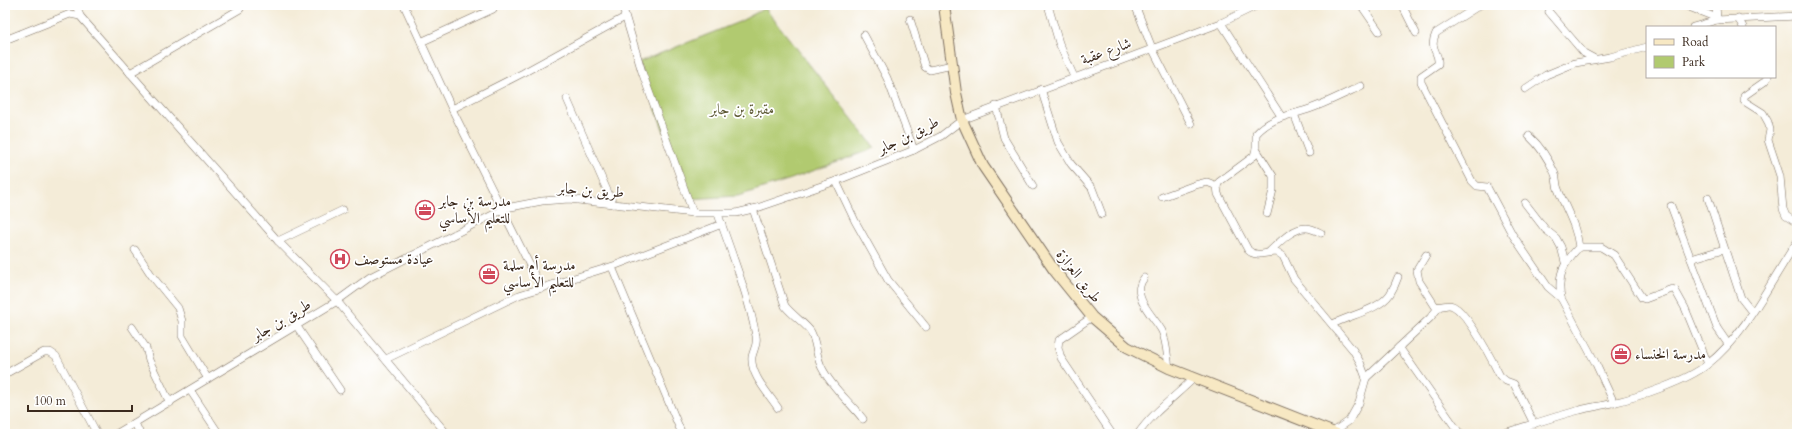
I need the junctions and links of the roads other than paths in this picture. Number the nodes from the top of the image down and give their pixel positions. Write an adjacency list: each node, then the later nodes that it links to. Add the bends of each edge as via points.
1 (76, 5): 16 (street)
2 (242, 5): 34 (street, via 240,9)
3 (404, 5): 29 (street)
4 (622, 5): 17 (street)
5 (944, 5): 33 (street, طريق العزازة)
6 (1048, 5): 35 (street, via 1059,43)
7 (1135, 5): 31 (street)
8 (1258, 5): 22 (street, شارع عقبة)
9 (1361, 5): 25 (street)
10 (1402, 5): 26 (street)
11 (1480, 5): 82 (street, via 1436,33 1433,48 1439,60 1438,64 1421,76 1420,82 1472,181 1477,186 1487,187 1512,234 1548,287)
12 (1684, 5): 20 (street)
13 (1716, 5): 20 (street)
14 (493, 9): 29 (street)
15 (1549, 12): 32 (street, via 1584,52)
16 (80, 16): 28 (street, via 70,14); 34 (street)
17 (625, 17): 42 (street); 62 (street)
18 (1738, 18): 20 (street); 21 (street); 24 (street)
19 (910, 19): 33 (street, via 925,67 930,70)
20 (1717, 19): 23 (street)
21 (1796, 19)
22 (1221, 23): 31 (street, شارع عقبة); 44 (street)
23 (1696, 26)
24 (1742, 26)
25 (1379, 32)
26 (1416, 33)
27 (864, 36): 49 (street, via 886,78)
28 (5, 40)
29 (421, 42): 42 (street)
30 (1646, 47): 32 (street)
31 (1152, 48): 35 (street, شارع عقبة); 46 (street)
32 (1595, 59): 39 (street, via 1562,68 1546,75)
33 (952, 65): 45 (street, طريق العزازة)
34 (130, 73): 69 (street)
35 (1074, 77): 38 (street, شارع عقبة)
36 (1767, 78): 66 (street, via 1744,96 1744,101 1763,112 1768,122 1768,140 1780,176 1783,209 1786,216)
37 (1361, 86): 43 (street)
38 (1041, 89): 41 (street, شارع عقبة); 64 (street, via 1058,142 1071,164 1092,188)
39 (1526, 89)
40 (567, 99): 57 (street)
41 (996, 106): 45 (street, شارع عقبة); 52 (street, via 1004,138)
42 (452, 109): 61 (street)
43 (1294, 114): 44 (street); 50 (street)
44 (1281, 116): 48 (street, via 1256,134)
45 (962, 120): 49 (street, طريق بن جابر, via 941,136); 86 (street, طريق العزازة, via 983,166 1054,270)
46 (1191, 124)
47 (1529, 136): 71 (street, via 1547,159 1555,176 1557,188 1576,230)
48 (1256, 149): 53 (street, via 1254,156); 65 (street, via 1273,176)
49 (914, 150): 51 (street, طريق بن جابر)
50 (1309, 152)
51 (836, 181): 59 (street, طريق بن جابر); 90 (street, via 888,280)
52 (1032, 186)
53 (1217, 186): 54 (street, via 1207,182 1195,184); 74 (street, via 1218,194 1248,250 1252,254 1260,255)
54 (1162, 197)
55 (1708, 198): 72 (street)
56 (1525, 203): 77 (street, via 1545,229 1556,238)
57 (613, 204): 61 (street, طريق بن جابر, via 556,199); 62 (street, طريق بن جابر)
58 (1671, 206): 76 (street)
59 (752, 209): 63 (street, طريق بن جابر); 105 (street, via 785,306 811,332 822,368 835,389)
60 (343, 210): 69 (street)
61 (502, 210): 81 (street); 83 (street, طريق بن جابر, via 370,277)
62 (693, 213): 63 (street, طريق بن جابر)
63 (718, 214): 67 (street)
64 (1102, 214)
65 (1268, 214)
66 (1797, 222)
67 (722, 224): 78 (street); 104 (street, via 757,338 752,357 753,367)
68 (1321, 233): 74 (street, via 1307,228 1298,230)
69 (278, 241): 83 (street)
70 (1797, 242): 85 (street)
71 (1579, 247): 77 (street); 94 (street, via 1602,247 1614,255 1642,298 1675,290)
72 (1724, 249): 76 (street); 85 (street, via 1741,298)
73 (135, 250): 99 (street, via 178,308 182,321 182,336)
74 (1269, 252): 87 (street, via 1277,252 1283,256 1294,278)
75 (1426, 255): 84 (street, via 1417,270 1420,281 1435,306)
76 (1691, 259): 91 (street, via 1717,328)
77 (1565, 262): 82 (street, via 1561,276)
78 (612, 267): 81 (street); 114 (street)
79 (1398, 277): 87 (street, via 1389,295 1378,305)
80 (1144, 278): 95 (street, via 1140,282 1139,293 1161,330)
81 (541, 288): 93 (street, via 498,304)
82 (1561, 298): 103 (street)
83 (337, 302): 88 (street, طريق بن جابر); 93 (street)
84 (1439, 307): 92 (street); 107 (street, via 1449,304 1455,307 1470,324 1500,376 1514,384)
85 (1752, 312): 91 (street)
86 (1092, 317): 95 (street, طريق العزازة, via 1127,347); 115 (street, via 1060,340 1058,347 1061,358)
87 (1333, 324): 98 (street, via 1360,362)
88 (296, 325): 99 (street, طريق بن جابر); 101 (street)
89 (132, 327): 102 (street, via 146,348 149,360)
90 (926, 327)
91 (1728, 344): 94 (street)
92 (1399, 346): 98 (street); 117 (street)
93 (386, 359): 113 (street)
94 (1708, 364): 103 (street, via 1666,386)
95 (1169, 368): 97 (street, طريق العزازة)
96 (5, 374): 109 (street, via 44,352 50,352 56,356 67,375)
97 (1194, 378): 108 (street, طريق العزازة); 116 (street, via 1164,404)
98 (1366, 378): 108 (street, via 1359,402 1349,421)
99 (208, 379): 100 (street, طريق بن جابر)
100 (190, 390): 102 (street, طريق بن جابر); 112 (street)
101 (340, 390)
102 (170, 403): 106 (street, طريق بن جابر)
103 (1614, 403): 107 (street, via 1581,409)
104 (778, 408)
105 (863, 419)
106 (135, 424): 110 (street, طريق بن جابر); 111 (street)
107 (1534, 424): 118 (street)
108 (1335, 433)
109 (97, 434)
110 (116, 434)
111 (140, 434)
112 (219, 434)
113 (448, 434)
114 (682, 434)
115 (1112, 434)
116 (1138, 434)
117 (1460, 434)
118 (1501, 434)

